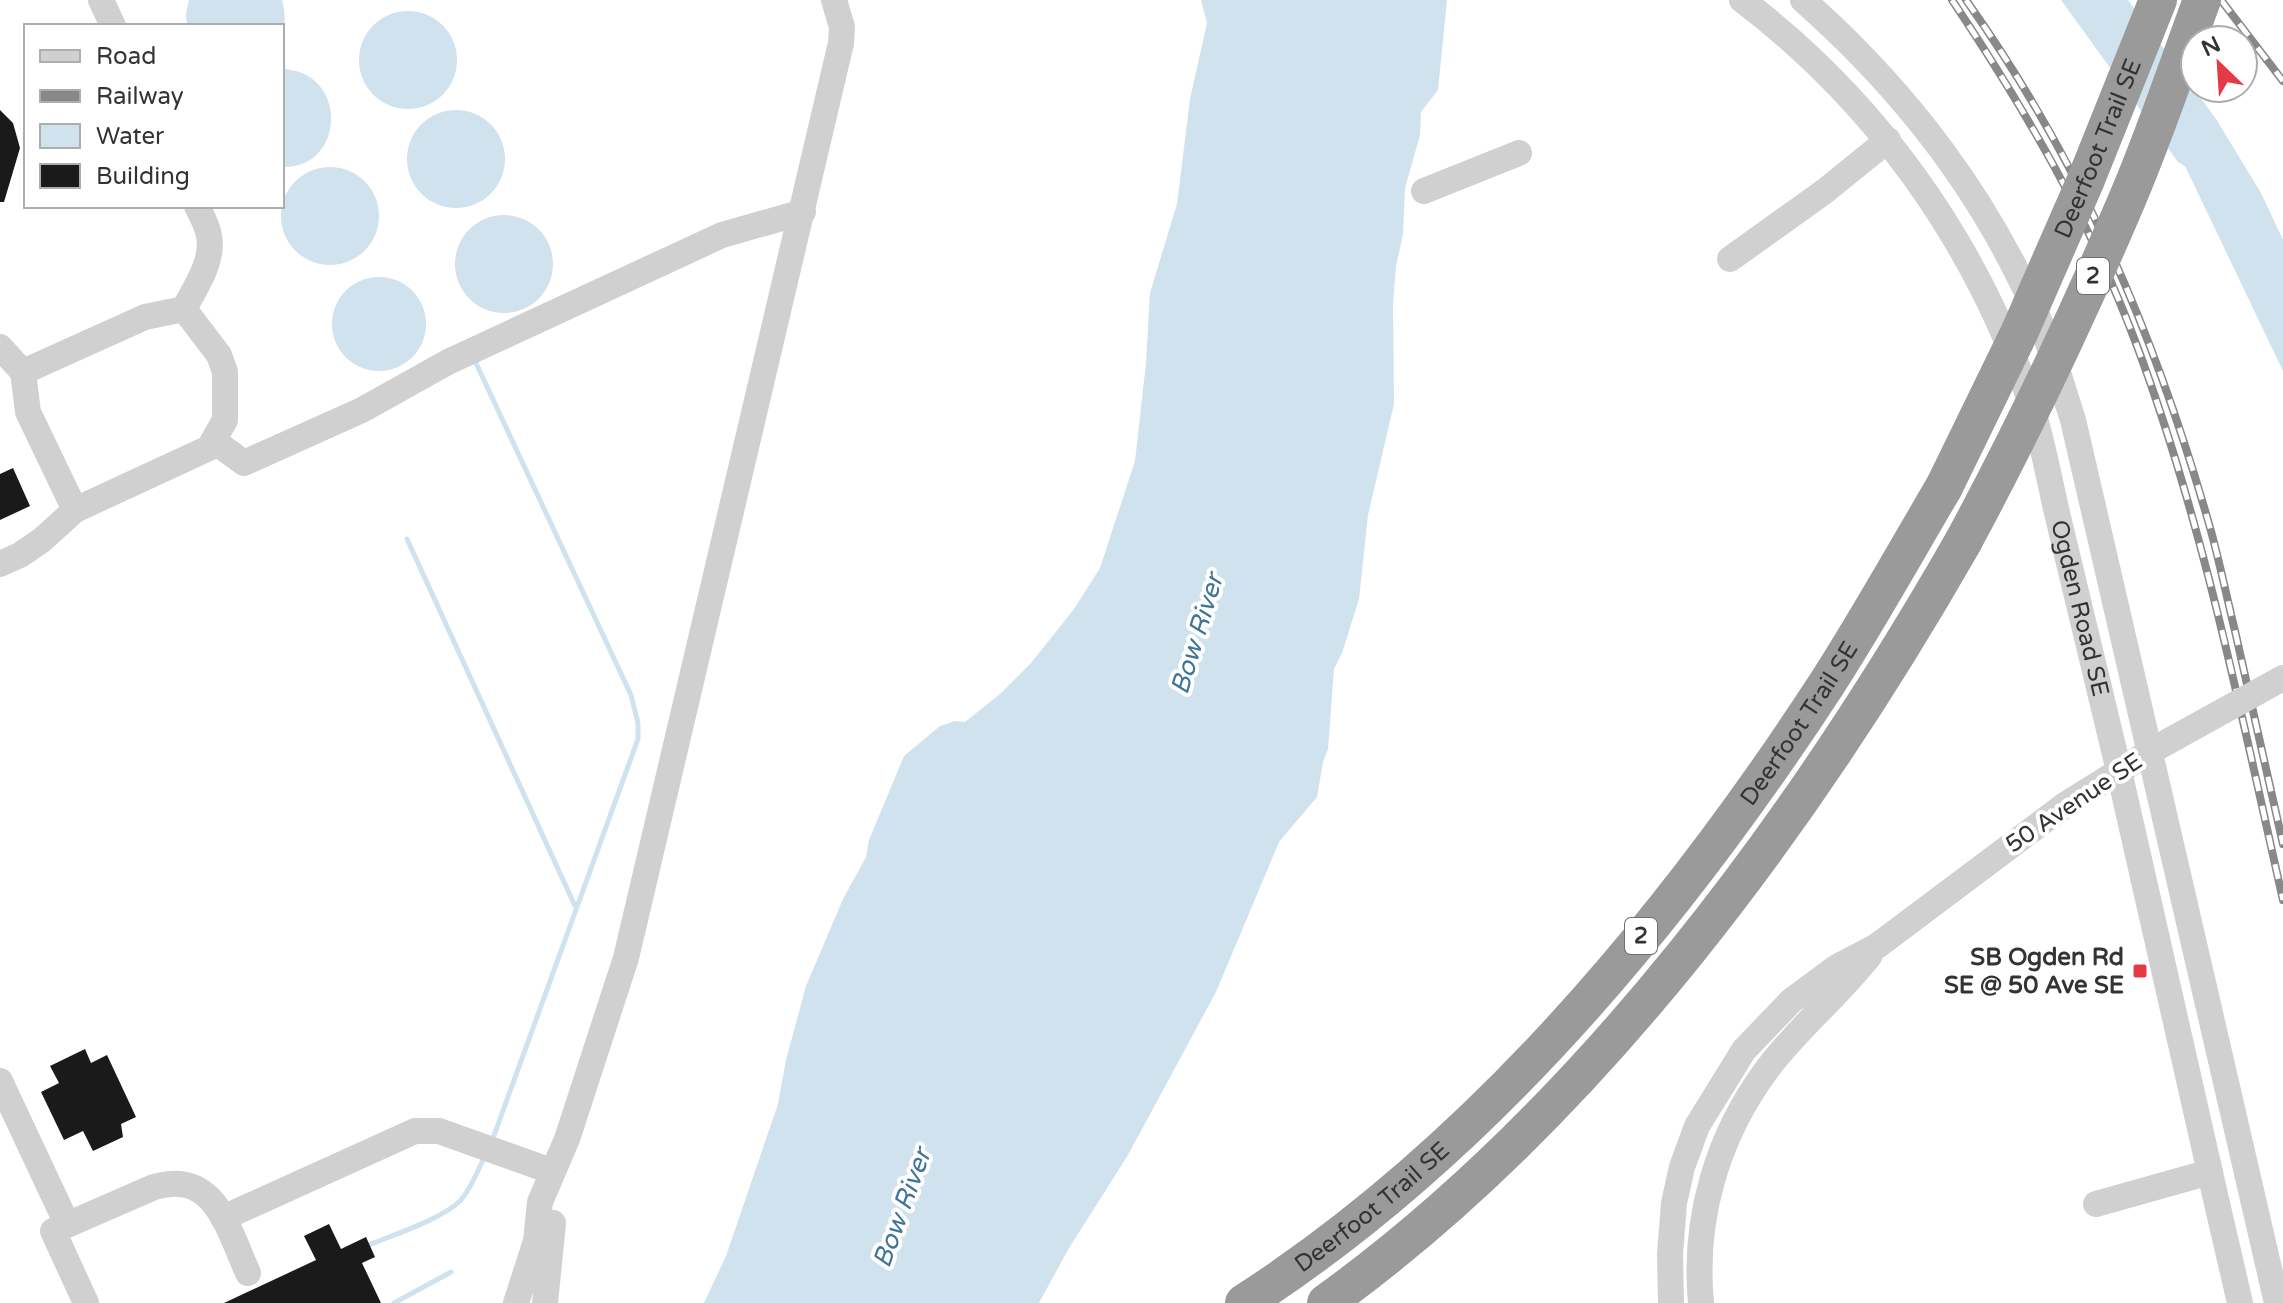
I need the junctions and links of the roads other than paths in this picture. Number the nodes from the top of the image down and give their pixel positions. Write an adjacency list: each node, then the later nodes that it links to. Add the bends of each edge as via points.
1 (101, 0): 7 (street)
2 (834, 0): 12 (street, via 841,43)
3 (1742, 0): 8 (street, Ogden Road SE, via 1818,64)
4 (1803, 0): 37 (street, Ogden Road SE, via 1848,40 1936,142 1982,209 2042,328 2073,420)
5 (2158, 0): 32 (highway, Deerfoot Trail SE / 2, bridge, via 2020,331 1944,487 1784,747 1597,989 1510,1083 1387,1197)
6 (2202, 0): 33 (highway, Deerfoot Trail SE / 2, bridge, via 2130,193 2042,388 1908,640 1833,755 1647,999 1542,1113 1417,1233)
7 (112, 24)
8 (1888, 140): 13 (street); 24 (street, Ogden Road SE, via 1965,253 2029,398)
9 (1519, 153): 10 (street)
10 (1424, 191)
11 (198, 208): 14 (street, via 210,248)
12 (803, 212): 17 (street, via 722,235 244,463); 23 (street, via 626,958 567,1139)
13 (1730, 259)
14 (184, 309): 16 (street, via 145,317); 17 (street, via 219,355 225,372 225,420)
15 (0, 347): 16 (street)
16 (23, 372): 18 (street, via 28,412)
17 (214, 441): 18 (street, via 180,464)
18 (75, 510): 19 (street, via 42,540)
19 (0, 564)
20 (2283, 678): 21 (street, 50 Avenue SE, bridge, via 2065,805)
21 (1877, 946): 34 (street, 50 Avenue SE, via 1791,1001 1744,1050 1715,1092 1697,1126 1674,1203); 35 (street, 50 Avenue SE, via 1768,1067 1721,1149 1699,1239)
22 (0, 1081): 27 (street)
23 (551, 1171): 26 (street, via 439,1131 415,1131); 30 (street); 31 (street, via 554,1205)
24 (2210, 1172): 25 (street); 36 (street, Ogden Road SE)
25 (2096, 1204)
26 (223, 1218): 27 (street, via 203,1190 171,1181); 28 (street)
27 (67, 1224): 29 (street, via 53,1231)
28 (248, 1273)
29 (86, 1303)
30 (516, 1303)
31 (545, 1303)
32 (1244, 1303)
33 (1326, 1303)
34 (1671, 1303)
35 (1701, 1303)
36 (2240, 1303)
37 (2277, 1303)

